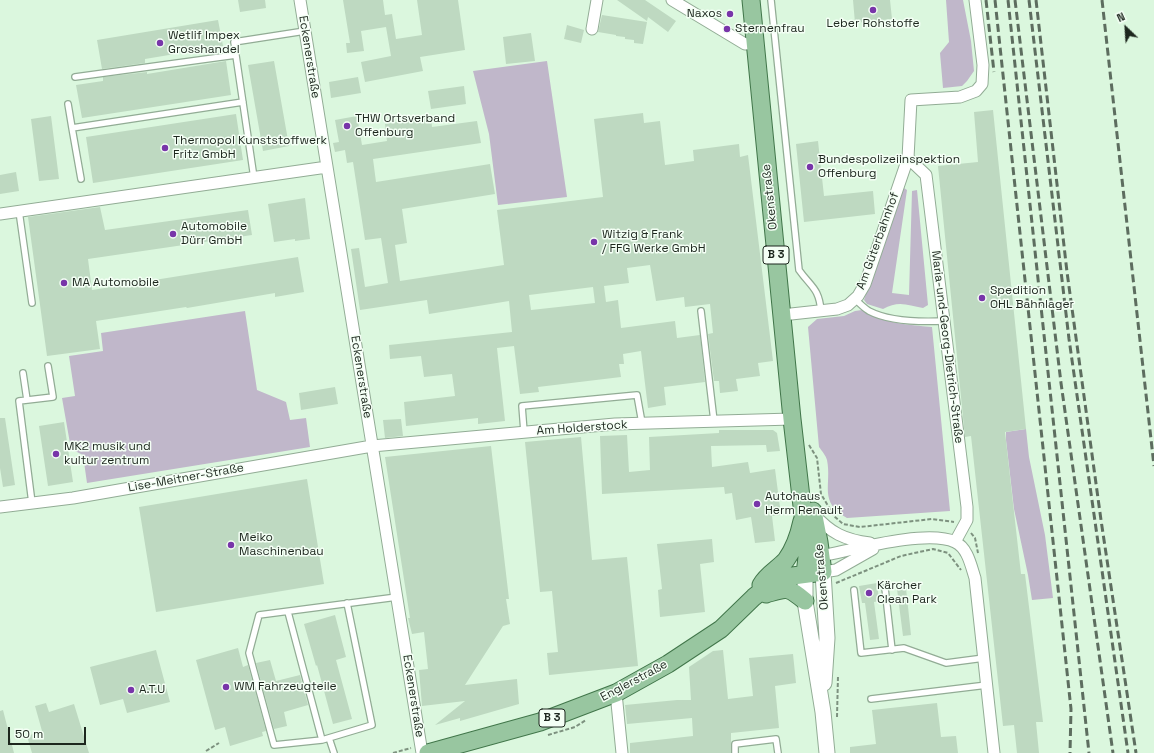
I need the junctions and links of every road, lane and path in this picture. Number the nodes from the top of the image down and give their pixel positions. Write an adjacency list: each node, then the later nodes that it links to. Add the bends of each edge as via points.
1 (300, 0): 8 (street, Eckenerstraße)
2 (598, 0): 7 (street)
3 (672, 0): 9 (street, via 746,44)
4 (752, 0): 9 (main road, B 3)
5 (771, 0): 23 (lane, via 799,270 806,281 814,287)
6 (975, 0): 15 (street, Am Güterbahnhof, via 983,65 982,84 976,91 960,97 911,100)
7 (592, 29)
8 (305, 31): 10 (lane, via 234,42); 16 (street, Eckenerstraße)
9 (755, 43): 25 (main road, Okenstraße / B 3)
10 (236, 54): 11 (lane); 12 (lane)
11 (74, 77)
12 (243, 102): 14 (lane); 17 (lane)
13 (68, 104): 14 (lane)
14 (72, 128): 18 (lane)
15 (908, 158): 21 (street, Am Güterbahnhof, via 865,284); 26 (street, Maria-und-Georg-Dietrich-Straße, via 926,175)
16 (327, 167): 17 (street); 35 (street, Eckenerstraße)
17 (254, 178): 19 (street)
18 (81, 179)
19 (19, 211): 20 (street); 22 (lane)
20 (0, 214)
21 (855, 299): 23 (street, Am Güterbahnhof, via 837,310); 26 (lane, via 869,311 886,317 920,322)
22 (32, 303)
23 (821, 310): 25 (street, Am Güterbahnhof)
24 (701, 311): 31 (lane)
25 (782, 315): 30 (main road, Okenstraße / B 3)
26 (944, 321): 39 (street, Maria-und-Georg-Dietrich-Straße, via 967,507 968,520)
27 (48, 366): 29 (lane, via 52,397)
28 (23, 373): 29 (lane)
29 (27, 400): 36 (lane, via 19,402)
30 (792, 419): 31 (street, Am Holderstock); 34 (main road, Okenstraße / B 3)
31 (714, 421): 32 (street, Am Holderstock)
32 (642, 423): 33 (street, Am Holderstock); 33 (lane, via 637,396 522,406)
33 (524, 432): 35 (street, Am Holderstock)
34 (801, 443): 38 (main road, Okenstraße / B 3); 39 (path, via 817,458 822,494 834,516 842,524 860,526 932,519 954,522)
35 (372, 446): 36 (street, Lise-Meitner-Straße); 49 (street, Eckenerstraße)
36 (32, 503): 37 (street, Lise-Meitner-Straße)
37 (0, 508)
38 (808, 513): 41 (street, via 842,537); 42 (main road, Okenstraße / B 3); 43 (main road, Englerstraße / B 3)
39 (963, 528): 40 (street, Maria-und-Georg-Dietrich-Straße)
40 (955, 542): 41 (street, via 937,537 913,538); 55 (street, via 964,549 975,578)
41 (882, 544): 42 (street); 46 (street, via 836,570)
42 (814, 556): 43 (main road); 45 (main road, Okenstraße / B 3); 46 (main road, Okenstraße / B 3)
43 (786, 560): 50 (main road, Englerstraße / B 3, via 765,578)
44 (962, 572): 46 (path, via 948,553 933,549)
45 (805, 574): 46 (main road, Englerstraße / B 3); 50 (main road, Englerstraße / B 3, via 785,578 769,585); 51 (main road, Okenstraße / B 3)
46 (829, 578): 59 (main road, Okenstraße)
47 (885, 588): 54 (lane)
48 (854, 590): 54 (lane, via 861,653)
49 (397, 596): 52 (lane); 63 (street, Eckenerstraße)
50 (754, 597): 51 (main road, via 786,589); 57 (main road, Englerstraße / B 3, via 721,629 668,664)
51 (806, 601): 59 (main road, Okenstraße)
52 (347, 603): 53 (lane); 60 (lane, via 372,725)
53 (288, 612): 61 (lane); 61 (lane, via 259,615 249,652 274,745)
54 (892, 650): 55 (lane, via 904,648 946,663)
55 (984, 658): 56 (street)
56 (987, 685): 58 (lane); 71 (street)
57 (616, 693): 63 (main road, Englerstraße / B 3, via 540,722); 67 (street)
58 (870, 700)
59 (823, 712): 70 (main road, Okenstraße)
60 (329, 738): 61 (lane); 65 (lane)
61 (322, 740)
62 (219, 744): 64 (path)
63 (424, 750): 66 (path)
64 (206, 751)
65 (334, 753)
66 (393, 753)
67 (622, 753)
68 (735, 753): 69 (lane, via 735,744 776,739)
69 (778, 753)
70 (827, 753)
71 (994, 753)

